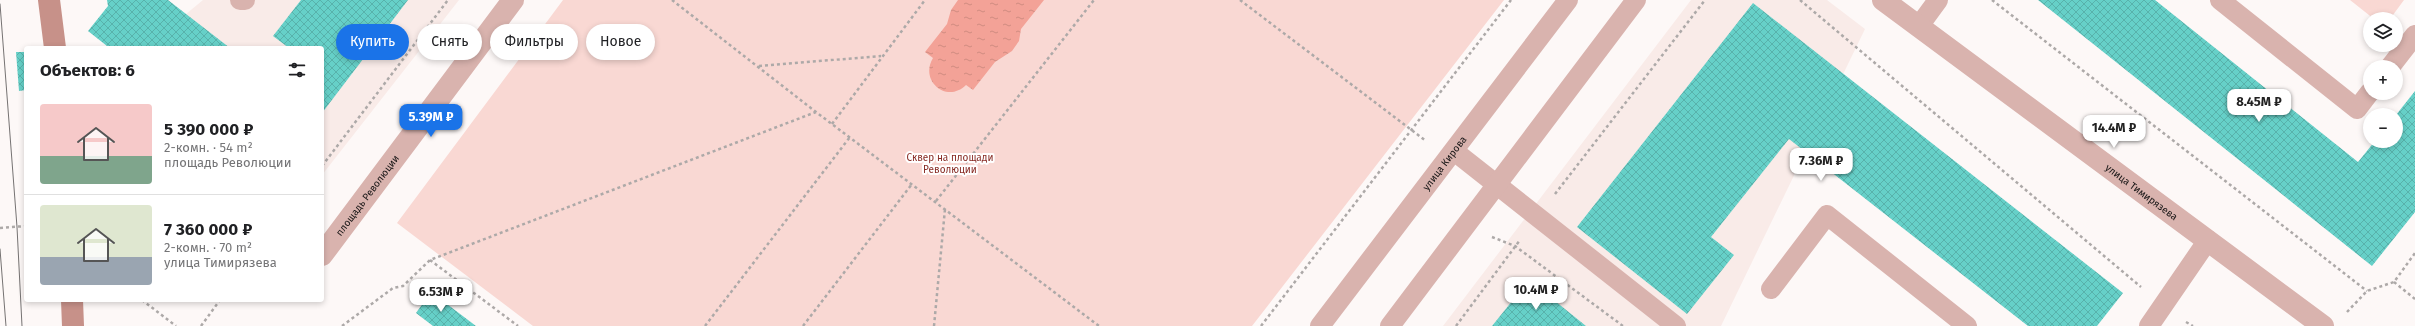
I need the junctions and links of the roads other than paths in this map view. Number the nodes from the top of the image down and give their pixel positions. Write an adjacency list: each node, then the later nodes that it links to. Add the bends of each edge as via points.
1 (50, 0): 12 (main road)
2 (240, 0): 3 (lane)
3 (245, 0)
4 (513, 0): 18 (street, площадь Революции)
5 (1568, 0): 15 (lane, улица Кирова)
6 (1636, 0): 16 (lane)
7 (1883, 0): 10 (street, улица Тимирязева)
8 (1938, 0): 10 (lane)
9 (2220, 0): 14 (lane, via 2357,109)
10 (1919, 26): 17 (street, улица Тимирязева)
11 (2415, 35): 13 (lane)
12 (55, 46)
13 (2395, 60)
14 (2364, 100)
15 (1454, 151): 16 (lane); 22 (lane, улица Кирова)
16 (1496, 184): 23 (lane); 24 (lane)
17 (2208, 240): 26 (lane); 27 (street, улица Тимирязева)
18 (324, 252)
19 (1771, 290): 25 (lane, via 1828,215)
20 (72, 302): 21 (main road)
21 (73, 326)
22 (1320, 326)
23 (1390, 326)
24 (1676, 326)
25 (1967, 326)
26 (2149, 326)
27 (2323, 326)

